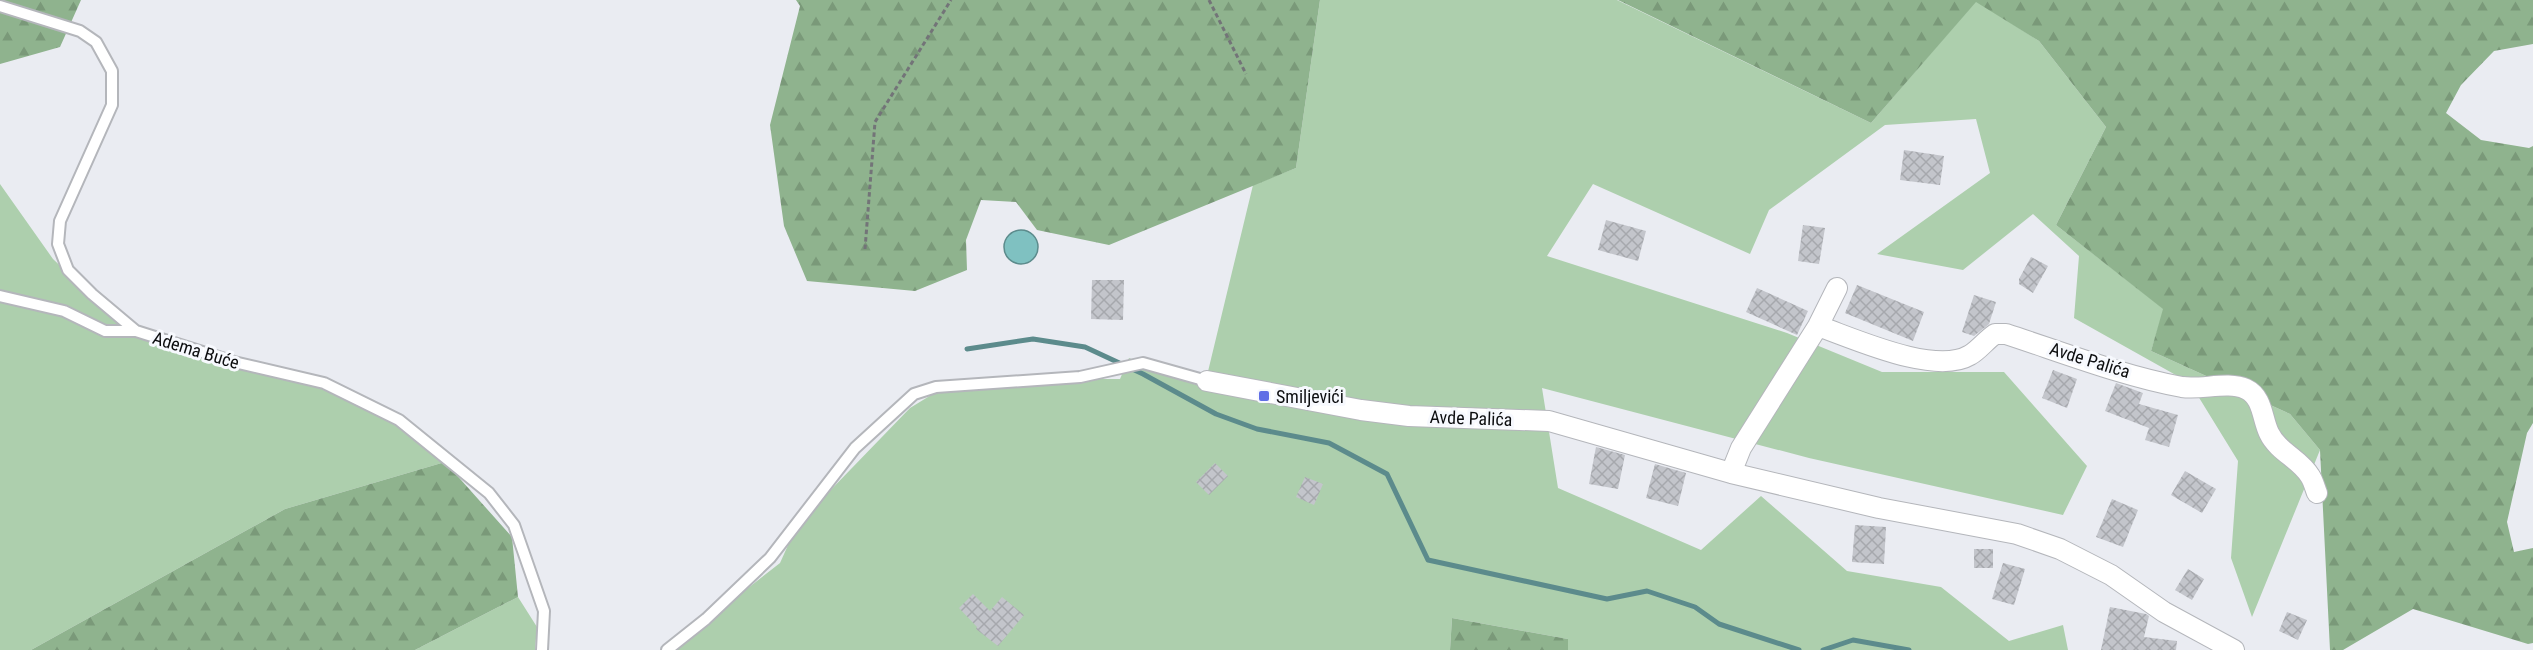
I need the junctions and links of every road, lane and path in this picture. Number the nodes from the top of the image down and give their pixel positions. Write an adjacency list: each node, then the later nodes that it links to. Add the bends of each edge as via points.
1 (951, 0): 5 (path, via 874,122)
2 (1209, 0): 4 (path)
3 (0, 6): 9 (lane, Adema Buće, via 80,31 96,42 112,71 112,105 60,221 58,244 68,270)
4 (1246, 74)
5 (865, 249)
6 (1837, 288): 8 (street)
7 (0, 296): 9 (lane, via 64,311 105,332)
8 (1818, 326): 11 (street, via 1741,448); 12 (street, Avde Palića, via 1898,355 1939,360 1969,356 1995,334 2006,334 2182,387 2248,390 2259,402 2269,434 2310,475)
9 (136, 331): 13 (lane, Adema Buće, via 234,362 324,383 399,420 489,493 514,525 544,611)
10 (1207, 381): 11 (street, Avde Palića, via 1409,416 1549,421); 14 (lane, via 1143,363 1085,376 936,387 914,394 855,448 770,558)
11 (1731, 473): 15 (street, Avde Palića, via 1879,508 2017,534 2060,549 2111,575 2164,612)
12 (2317, 493)
13 (542, 650)
14 (667, 650)
15 (2234, 650)

